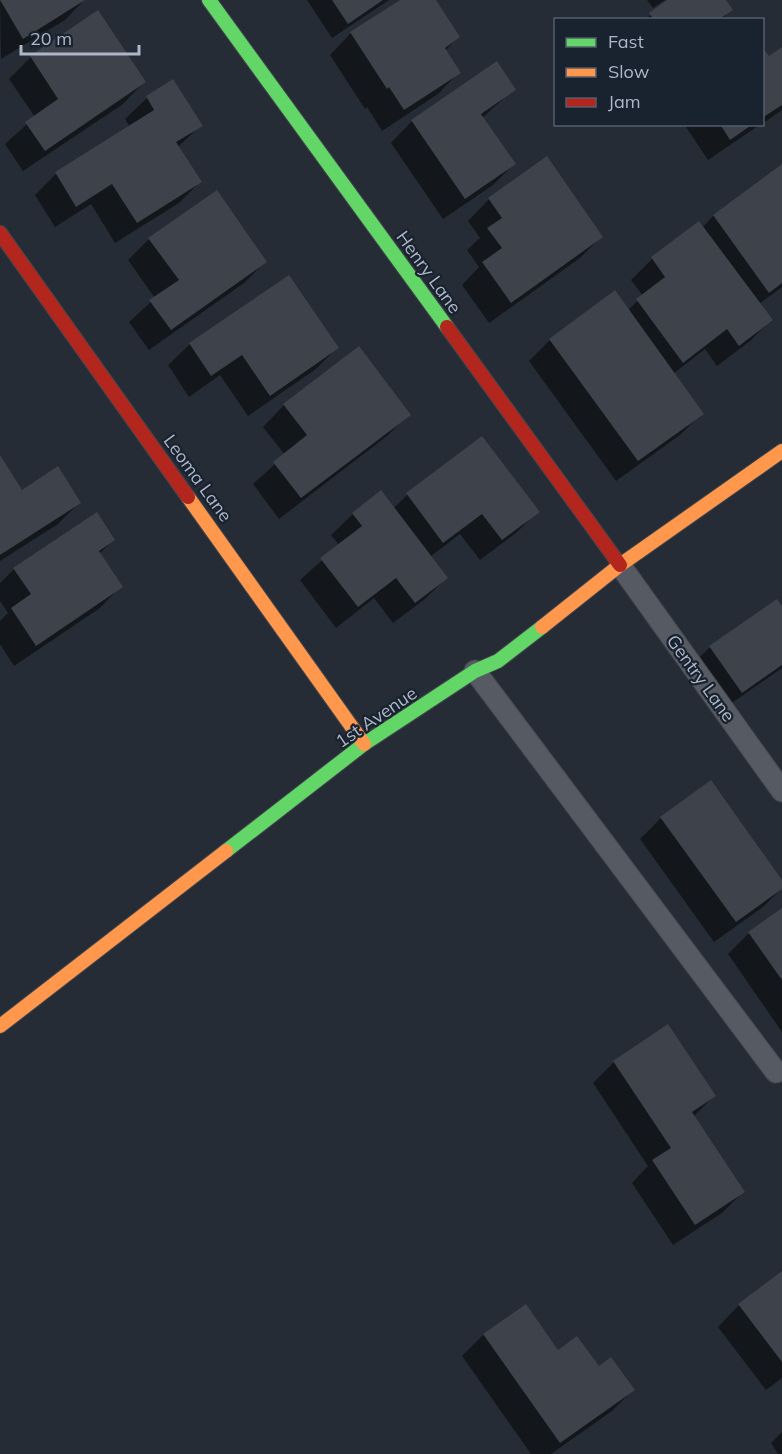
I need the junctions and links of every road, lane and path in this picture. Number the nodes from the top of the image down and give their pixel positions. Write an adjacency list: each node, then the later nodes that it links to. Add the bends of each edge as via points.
1 (209, 0): 4 (street, Henry Lane)
2 (0, 233): 6 (street, Leoma Lane)
3 (782, 452): 4 (street, 1st Avenue)
4 (620, 565): 5 (street, 1st Avenue, via 498,661); 7 (lane, Gentry Lane)
5 (476, 671): 6 (street, 1st Avenue); 9 (lane)
6 (364, 744): 8 (street, 1st Avenue)
7 (782, 791)
8 (0, 1026)
9 (776, 1072)

